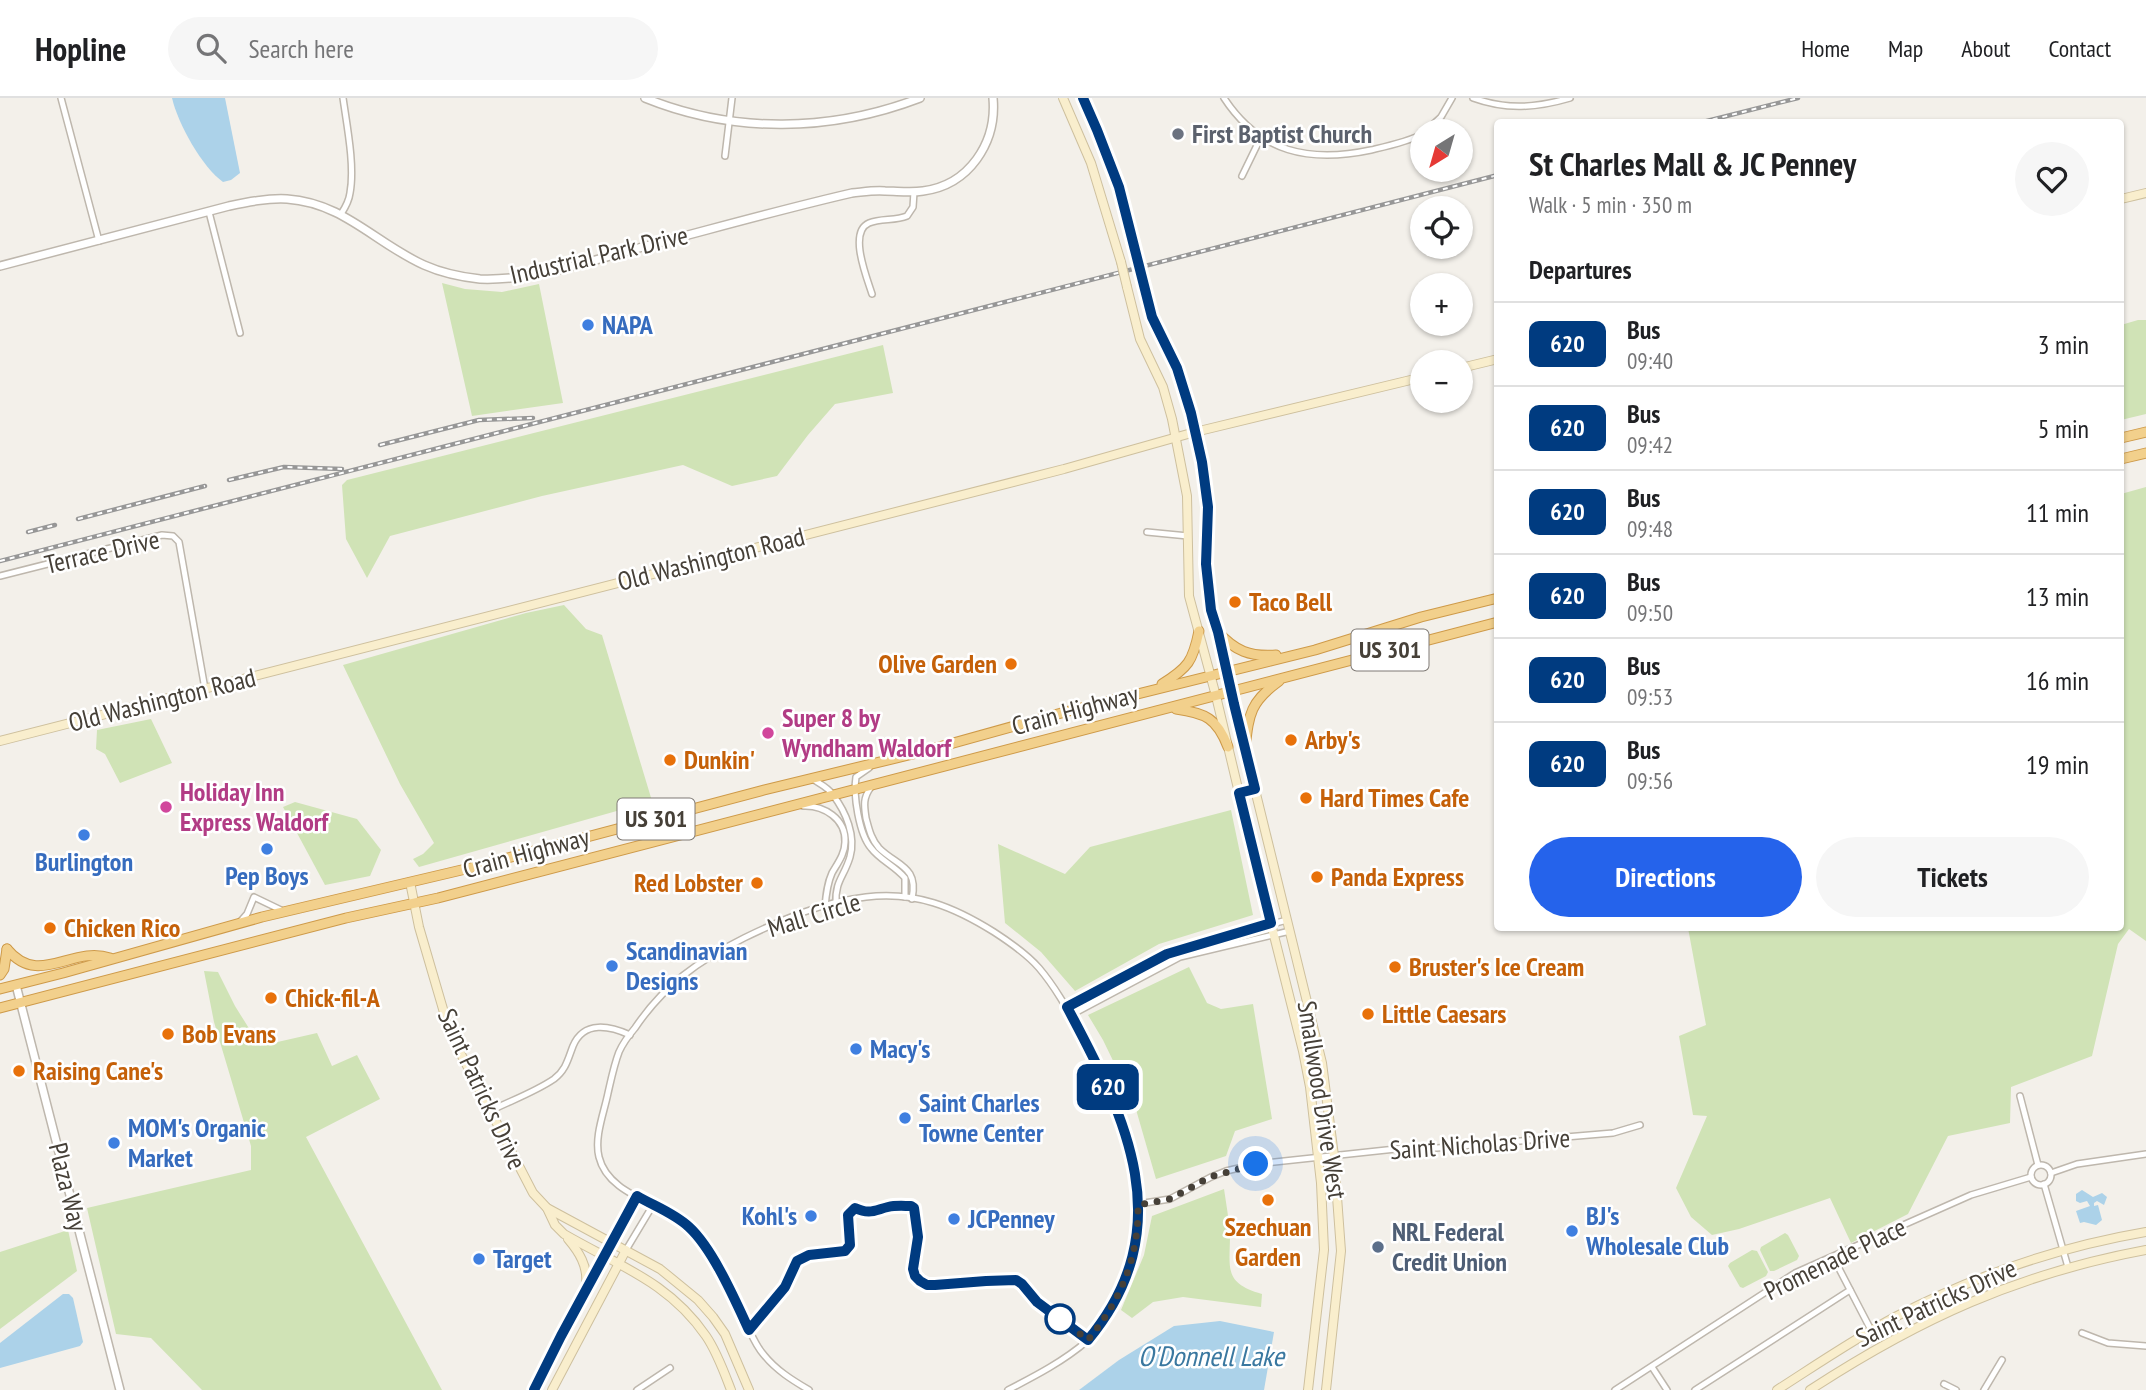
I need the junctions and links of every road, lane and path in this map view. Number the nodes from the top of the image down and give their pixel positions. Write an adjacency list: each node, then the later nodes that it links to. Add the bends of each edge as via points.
1 (61, 98): 24 (street)
2 (343, 98): 23 (street, via 351,189)
3 (645, 98): 14 (street)
4 (732, 98): 14 (street)
5 (920, 98): 14 (street, via 822,123)
6 (993, 98): 19 (street, Industrial Park Drive, via 991,134 980,156 951,183)
7 (1063, 98): 34 (main road, Smallwood Drive West, bridge, via 1098,182 1137,329 1163,387)
8 (1083, 98): 31 (main road, Smallwood Drive West, bridge, via 1119,187 1152,317 1177,368)
9 (1224, 98): 15 (street)
10 (1452, 98): 13 (street)
11 (1473, 98): 12 (street, via 1516,107)
12 (1570, 98)
13 (1439, 119)
14 (730, 121): 17 (street)
15 (1261, 137): 16 (street, via 1298,153 1329,156); 18 (street)
16 (1410, 139)
17 (725, 156)
18 (1242, 176)
19 (914, 192): 23 (street, Industrial Park Drive, via 852,193 582,263 497,279 460,276 424,265); 26 (street, via 913,207 906,216 868,223 860,231 858,243)
20 (2146, 193): 21 (main road)
21 (2124, 198)
22 (209, 212): 23 (street, Industrial Park Drive, via 287,199); 24 (street, Industrial Park Drive); 27 (street)
23 (341, 214)
24 (99, 241): 25 (street, Industrial Park Drive)
25 (0, 266)
26 (872, 294)
27 (240, 333)
28 (1494, 360): 29 (main road)
29 (1473, 365)
30 (1410, 380): 31 (main road, Old Washington Road)
31 (1195, 432): 34 (main road, Old Washington Road); 43 (main road, Smallwood Drive West, via 1208,507 1207,587)
32 (2146, 432): 33 (highway)
33 (2124, 437)
34 (1177, 438): 38 (main road, Smallwood Drive West); 48 (main road, Old Washington Road)
35 (2146, 453): 36 (highway)
36 (2124, 458)
37 (1147, 532): 38 (street)
38 (1188, 536): 42 (main road, Smallwood Drive West, via 1189,596)
39 (0, 576): 48 (street, Terrace Drive, via 114,546 173,536 179,542)
40 (1494, 598): 44 (highway, Crain Highway / US 301)
41 (1494, 623): 47 (highway, Crain Highway / US 301)
42 (1199, 631): 46 (main road, Smallwood Drive West); 49 (highway, via 1190,662)
43 (1218, 632): 44 (highway, via 1244,653); 45 (main road, Smallwood Drive West)
44 (1299, 654): 45 (highway, Crain Highway / US 301)
45 (1227, 671): 46 (highway, Crain Highway / US 301); 50 (main road, Smallwood Drive West)
46 (1210, 675): 49 (highway, Crain Highway / US 301); 51 (main road, Smallwood Drive West)
47 (1283, 679): 50 (highway, Crain Highway / US 301); 55 (highway, via 1253,706)
48 (205, 689): 53 (main road, Old Washington Road)
49 (1155, 689): 56 (highway, Crain Highway / US 301)
50 (1232, 692): 51 (highway, Crain Highway / US 301); 55 (main road, Smallwood Drive West)
51 (1216, 696): 52 (highway, Crain Highway / US 301); 54 (main road, Smallwood Drive West)
52 (1170, 708): 54 (highway, via 1212,720); 58 (highway, Crain Highway / US 301)
53 (0, 741)
54 (1228, 747): 70 (main road, Smallwood Drive West)
55 (1245, 748): 68 (main road, Smallwood Drive West)
56 (882, 761): 57 (highway, Crain Highway / US 301); 59 (street, via 856,777)
57 (811, 779): 60 (street); 62 (highway, Crain Highway / US 301)
58 (872, 785): 59 (highway, Crain Highway / US 301); 63 (street, via 863,803 870,833 877,845 911,873 914,881)
59 (854, 789): 60 (highway, Crain Highway / US 301); 63 (street, via 865,839 905,878)
60 (833, 794): 61 (highway, Crain Highway / US 301); 65 (street, via 853,839 836,885)
61 (790, 806): 64 (highway, Crain Highway / US 301); 66 (street, via 821,808 842,827 845,843 826,889)
62 (410, 882): 64 (main road, Saint Patricks Drive); 67 (highway, Crain Highway / US 301)
63 (908, 898): 65 (street, Mall Circle, via 864,897); 78 (street, Mall Circle, via 956,909 1005,939 1040,969)
64 (415, 904): 77 (highway, Crain Highway / US 301); 83 (main road, Saint Patricks Drive, via 450,1033)
65 (836, 904): 66 (street, Mall Circle)
66 (825, 906): 81 (street, Mall Circle, via 719,951 666,989)
67 (284, 911): 69 (highway, Crain Highway / US 301); 69 (street, via 254,897)
68 (1287, 920): 70 (street); 71 (main road, Smallwood Drive West)
69 (240, 923): 73 (highway, Crain Highway / US 301)
70 (1271, 923): 72 (main road, Smallwood Drive West); 78 (street, via 1167,954)
71 (1290, 931): 72 (street); 86 (main road, Smallwood Drive West, via 1319,1046)
72 (1273, 934): 80 (street, via 1180,957); 87 (main road, Smallwood Drive West, via 1308,1073)
73 (111, 958): 74 (highway, via 97,954 36,967 22,963 7,949); 75 (highway, Crain Highway / US 301)
74 (0, 975)
75 (16, 985): 76 (highway, Crain Highway / US 301); 77 (street, Plaza Way)
76 (0, 989)
77 (21, 1003): 79 (highway, Crain Highway / US 301); 115 (street, Plaza Way)
78 (1067, 1007): 80 (street, Mall Circle)
79 (0, 1008)
80 (1071, 1015): 94 (street, Mall Circle, via 1122,1120)
81 (630, 1035): 83 (street, via 612,1027 587,1031 556,1077); 92 (street, Mall Circle, via 611,1078 598,1149 600,1161 613,1179)
82 (2020, 1096): 88 (street)
83 (490, 1111): 95 (main road, Saint Patricks Drive, via 524,1179)
84 (1640, 1125): 86 (street, Saint Nicholas Drive, via 1613,1133)
85 (2146, 1154): 89 (street)
86 (1334, 1156): 87 (street, Saint Nicholas Drive); 124 (main road, Smallwood Drive West, via 1341,1251)
87 (1318, 1157): 94 (street, via 1239,1167 1170,1199); 123 (main road, Smallwood Drive West, via 1324,1250)
88 (2038, 1165): 89 (street); 90 (street)
89 (2051, 1172): 91 (street)
90 (2031, 1177): 91 (street); 103 (street, Promenade Place, via 1970,1195)
91 (2044, 1184): 100 (street)
92 (637, 1196): 93 (street, Mall Circle); 98 (street)
93 (653, 1205): 99 (street); 121 (street, Mall Circle, via 696,1234 762,1353)
94 (1138, 1205): 122 (street, Mall Circle, via 1131,1265 1108,1313 1088,1340)
95 (547, 1208): 97 (main road, Saint Patricks Drive); 98 (main road, Saint Patricks Drive)
96 (2146, 1231): 100 (main road, Saint Patricks Drive)
97 (564, 1234): 102 (main road, Saint Patricks Drive); 107 (main road, via 582,1260 587,1275)
98 (612, 1241): 99 (main road, Saint Patricks Drive); 102 (main road)
99 (626, 1250): 104 (main road); 120 (main road, Saint Patricks Drive, via 675,1280 705,1307 725,1334)
100 (2062, 1250): 105 (street); 108 (main road, Saint Patricks Drive, via 1954,1289)
101 (2146, 1250): 105 (main road, Saint Patricks Drive)
102 (604, 1257): 104 (main road, Saint Patricks Drive); 107 (main road)
103 (1833, 1257): 106 (street); 112 (street, Promenade Place, via 1795,1273)
104 (619, 1264): 117 (main road); 119 (main road, Saint Patricks Drive, via 659,1286 685,1309 708,1338)
105 (2068, 1267): 129 (main road, Saint Patricks Drive, via 1931,1319)
106 (1850, 1290): 108 (street); 127 (street)
107 (584, 1292): 116 (main road)
108 (1871, 1330): 128 (main road, Saint Patricks Drive)
109 (2082, 1333): 110 (street, via 2109,1343)
110 (2146, 1346)
111 (2002, 1360): 131 (street)
112 (1651, 1367): 125 (street, Promenade Place); 126 (street)
113 (670, 1368): 118 (street)
114 (1944, 1384): 130 (street)
115 (120, 1390)
116 (534, 1390)
117 (552, 1390)
118 (637, 1390)
119 (731, 1390)
120 (749, 1390)
121 (808, 1390)
122 (1008, 1390)
123 (1308, 1390)
124 (1326, 1390)
125 (1615, 1390)
126 (1667, 1390)
127 (1695, 1390)
128 (1777, 1390)
129 (1810, 1390)
130 (1956, 1390)
131 (1984, 1390)

